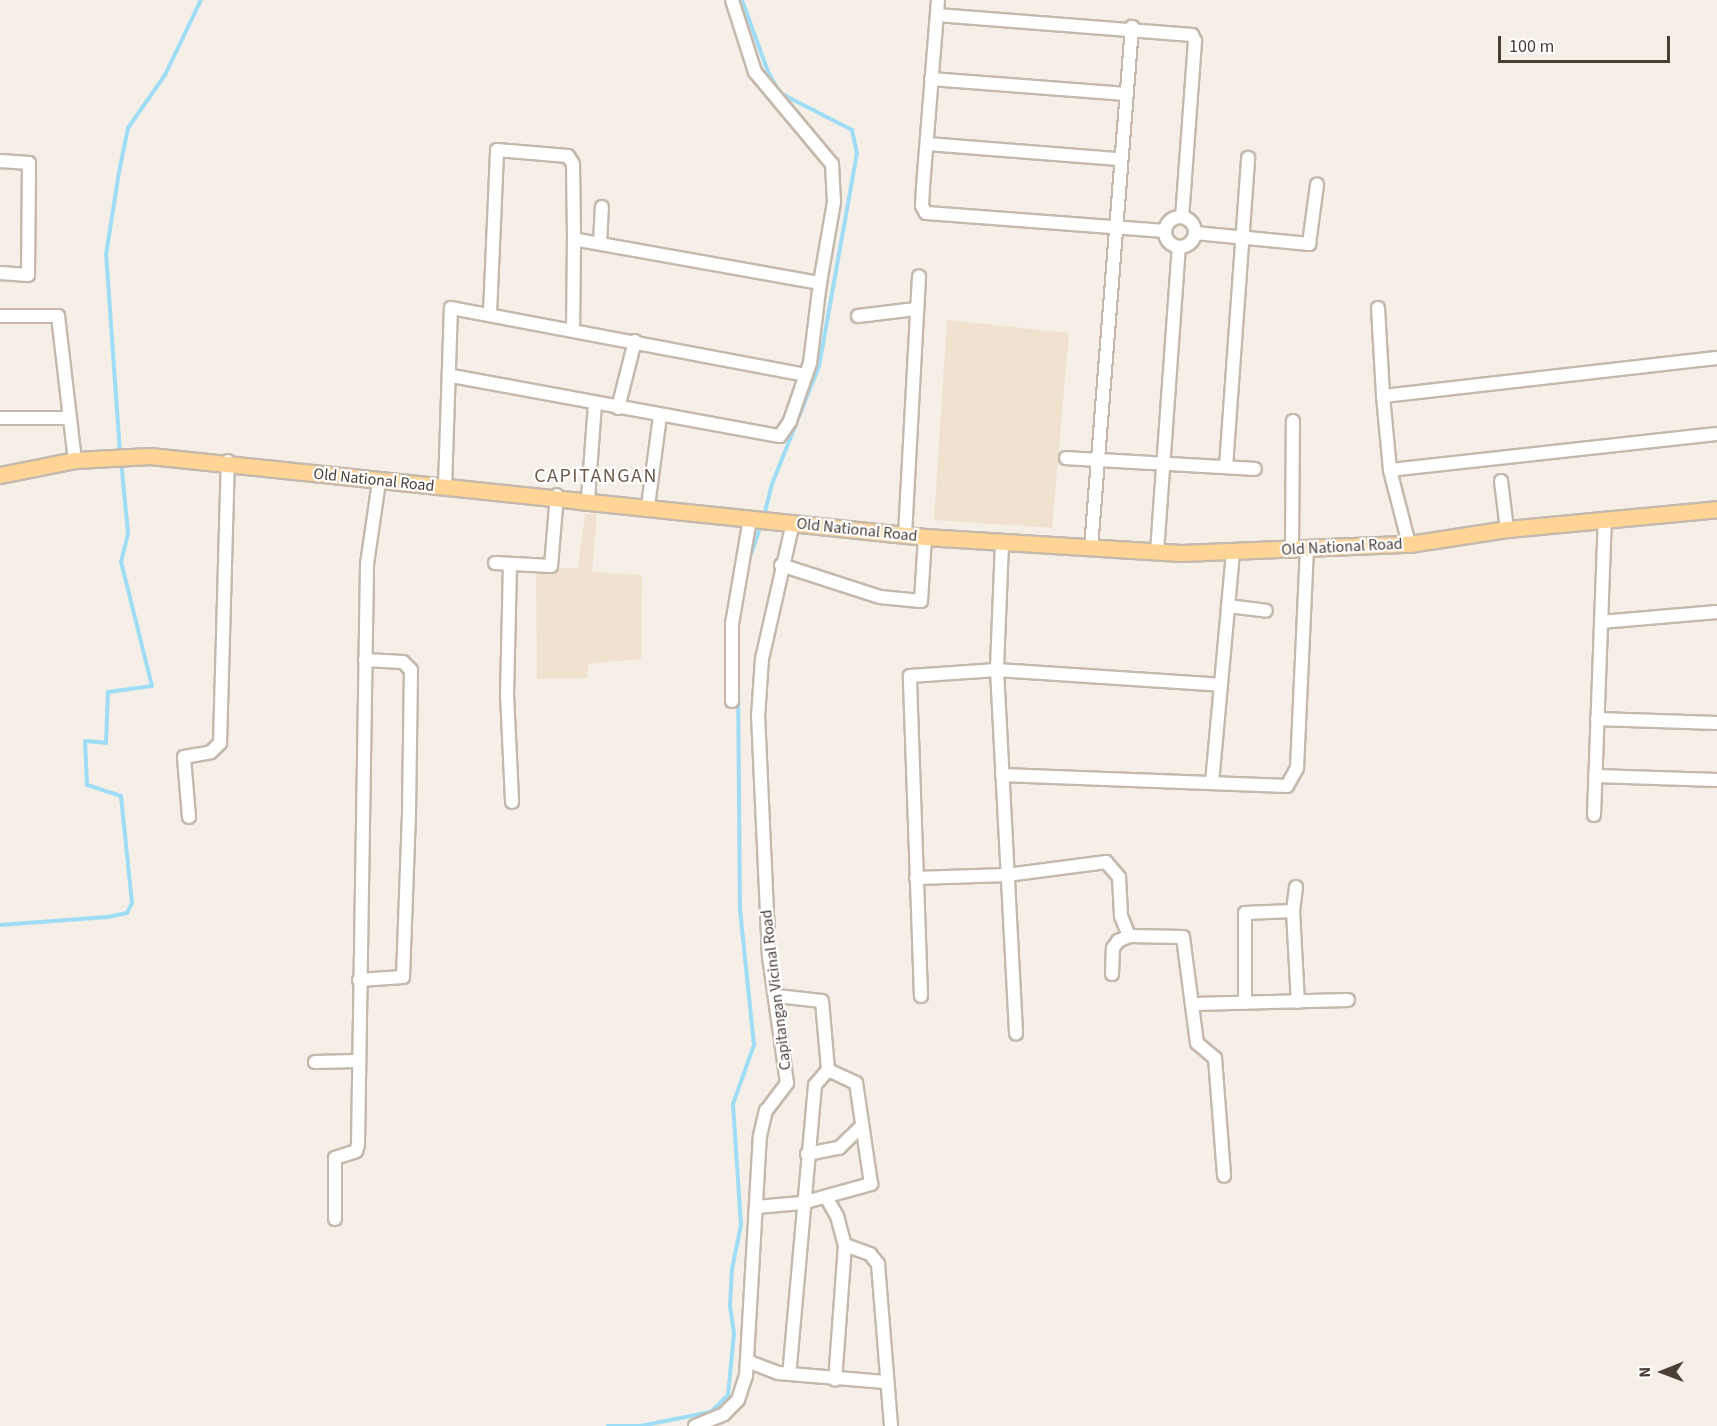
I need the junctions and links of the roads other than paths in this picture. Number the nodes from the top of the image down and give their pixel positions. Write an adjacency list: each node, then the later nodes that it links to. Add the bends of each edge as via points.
1 (732, 0): 23 (street, via 755,72 832,164 834,202)
2 (938, 0): 3 (street)
3 (937, 15): 4 (street); 5 (street)
4 (1132, 27): 6 (street); 13 (street, via 1185,32 1195,41)
5 (931, 79): 6 (street); 7 (street)
6 (1126, 94): 9 (street)
7 (927, 144): 9 (street); 14 (street, via 922,206 926,213)
8 (1248, 158): 17 (street)
9 (1119, 159): 14 (street)
10 (0, 161): 22 (street, via 29,163 28,275)
11 (1317, 185): 17 (street, via 1309,244)
12 (602, 207): 19 (street)
13 (1182, 217): 15 (street, via 1169,222); 16 (street, via 1193,224)
14 (1114, 226): 15 (street); 43 (street)
15 (1166, 231): 20 (street, via 1170,243)
16 (1195, 233): 17 (street); 20 (street, via 1188,245)
17 (1242, 237): 47 (street)
18 (574, 239): 19 (street); 26 (street, via 573,164 568,156 497,150); 29 (street)
19 (600, 243): 23 (street)
20 (1179, 247): 46 (street)
21 (919, 276): 25 (street)
22 (1, 277)
23 (820, 283): 32 (street, via 815,343)
24 (1378, 308): 34 (street)
25 (916, 309): 28 (street); 62 (street)
26 (490, 313): 29 (street); 33 (street, via 451,308)
27 (0, 316): 39 (street, via 58,316)
28 (858, 316)
29 (573, 328): 30 (street)
30 (635, 341): 32 (street); 36 (street)
31 (1717, 358): 34 (street)
32 (806, 375): 37 (street, via 790,421 780,436)
33 (452, 376): 35 (street); 53 (street)
34 (1383, 396): 49 (street)
35 (595, 404): 36 (street); 55 (street)
36 (618, 408): 37 (street)
37 (660, 416): 56 (street)
38 (0, 418): 39 (street)
39 (68, 418): 44 (street)
40 (1293, 422): 67 (street)
41 (1717, 434): 49 (street)
42 (1066, 458): 43 (street)
43 (1098, 459): 46 (street); 66 (street)
44 (75, 460): 45 (main road, Old National Road, via 128,457); 50 (main road, Old National Road)
45 (228, 461): 51 (main road, Old National Road); 89 (street, via 220,743 211,752 184,758)
46 (1164, 464): 47 (street); 68 (street)
47 (1226, 467): 48 (street)
48 (1256, 469)
49 (1390, 470): 65 (street)
50 (0, 474)
51 (379, 482): 53 (main road, Old National Road); 77 (street, via 367,564)
52 (1501, 482): 61 (street)
53 (445, 487): 54 (main road, Old National Road)
54 (557, 495): 55 (main road, Old National Road); 71 (street, via 551,566)
55 (588, 499): 56 (main road, Old National Road)
56 (648, 506): 58 (main road, Old National Road)
57 (1717, 509): 59 (main road, Old National Road)
58 (760, 520): 60 (main road, Old National Road); 80 (street, via 732,624)
59 (1605, 520): 61 (main road, Old National Road); 76 (street)
60 (793, 523): 62 (main road, Old National Road); 72 (street, Capitangan Vicinal Road)
61 (1507, 530): 65 (main road, Old National Road)
62 (904, 535): 63 (main road, Old National Road)
63 (925, 537): 64 (main road, Old National Road); 72 (street, via 921,601 880,597)
64 (1002, 543): 66 (main road, Old National Road); 78 (street)
65 (1409, 544): 67 (main road, Old National Road)
66 (1091, 548): 68 (main road, Old National Road)
67 (1300, 550): 69 (main road, Old National Road); 86 (street, via 1295,778 1287,786)
68 (1158, 552): 69 (main road, Old National Road)
69 (1233, 553): 73 (street)
70 (495, 563): 71 (street)
71 (510, 564): 87 (street, via 507,694)
72 (781, 565): 97 (street, Capitangan Vicinal Road, via 762,659 758,717 769,957)
73 (1228, 606): 74 (street); 79 (street)
74 (1266, 611)
75 (1717, 612): 76 (street)
76 (1601, 622): 81 (street)
77 (365, 660): 96 (street); 96 (street, via 403,662 411,670 409,813 403,977)
78 (997, 670): 79 (street); 83 (street); 91 (street, via 910,676)
79 (1220, 685): 86 (street)
80 (732, 701)
81 (1597, 719): 82 (street); 84 (street)
82 (1717, 723)
83 (1002, 776): 86 (street); 90 (street)
84 (1595, 776): 85 (street); 88 (street)
85 (1717, 780)
86 (1212, 783)
87 (512, 802)
88 (1594, 814)
89 (189, 818)
90 (1007, 875): 91 (street); 94 (street, via 1106,862 1119,876 1121,916); 103 (street)
91 (916, 878): 98 (street)
92 (1296, 887): 93 (street)
93 (1293, 911): 100 (street); 101 (street, via 1245,913)
94 (1129, 936): 95 (street, via 1118,940 1113,948); 102 (street, via 1183,937)
95 (1112, 974)
96 (359, 980): 104 (street)
97 (777, 996): 106 (street, via 822,1001); 112 (street, Capitangan Vicinal Road, via 787,1083 764,1120)
98 (921, 996)
99 (1348, 1000): 100 (street)
100 (1298, 1002): 101 (street)
101 (1245, 1003): 102 (street)
102 (1194, 1004): 109 (street, via 1197,1043 1215,1058)
103 (1016, 1034)
104 (358, 1061): 105 (street); 113 (street, via 357,1145 356,1151 335,1158)
105 (315, 1062)
106 (828, 1070): 107 (street, via 856,1083); 108 (street, via 815,1084)
107 (862, 1126): 108 (street, via 839,1148); 110 (street, via 871,1184)
108 (807, 1154): 111 (street)
109 (1224, 1176)
110 (826, 1197): 111 (street); 114 (street, via 837,1216)
111 (802, 1203): 112 (street); 116 (street)
112 (756, 1207): 115 (street, Capitangan Vicinal Road)
113 (335, 1219)
114 (845, 1245): 117 (street); 118 (street, via 870,1254 878,1264)
115 (747, 1361): 116 (street); 119 (street, Capitangan Vicinal Road, via 738,1400 724,1414)
116 (789, 1374): 117 (street)
117 (835, 1380): 118 (street)
118 (885, 1382): 120 (street)
119 (696, 1426)
120 (891, 1426)

